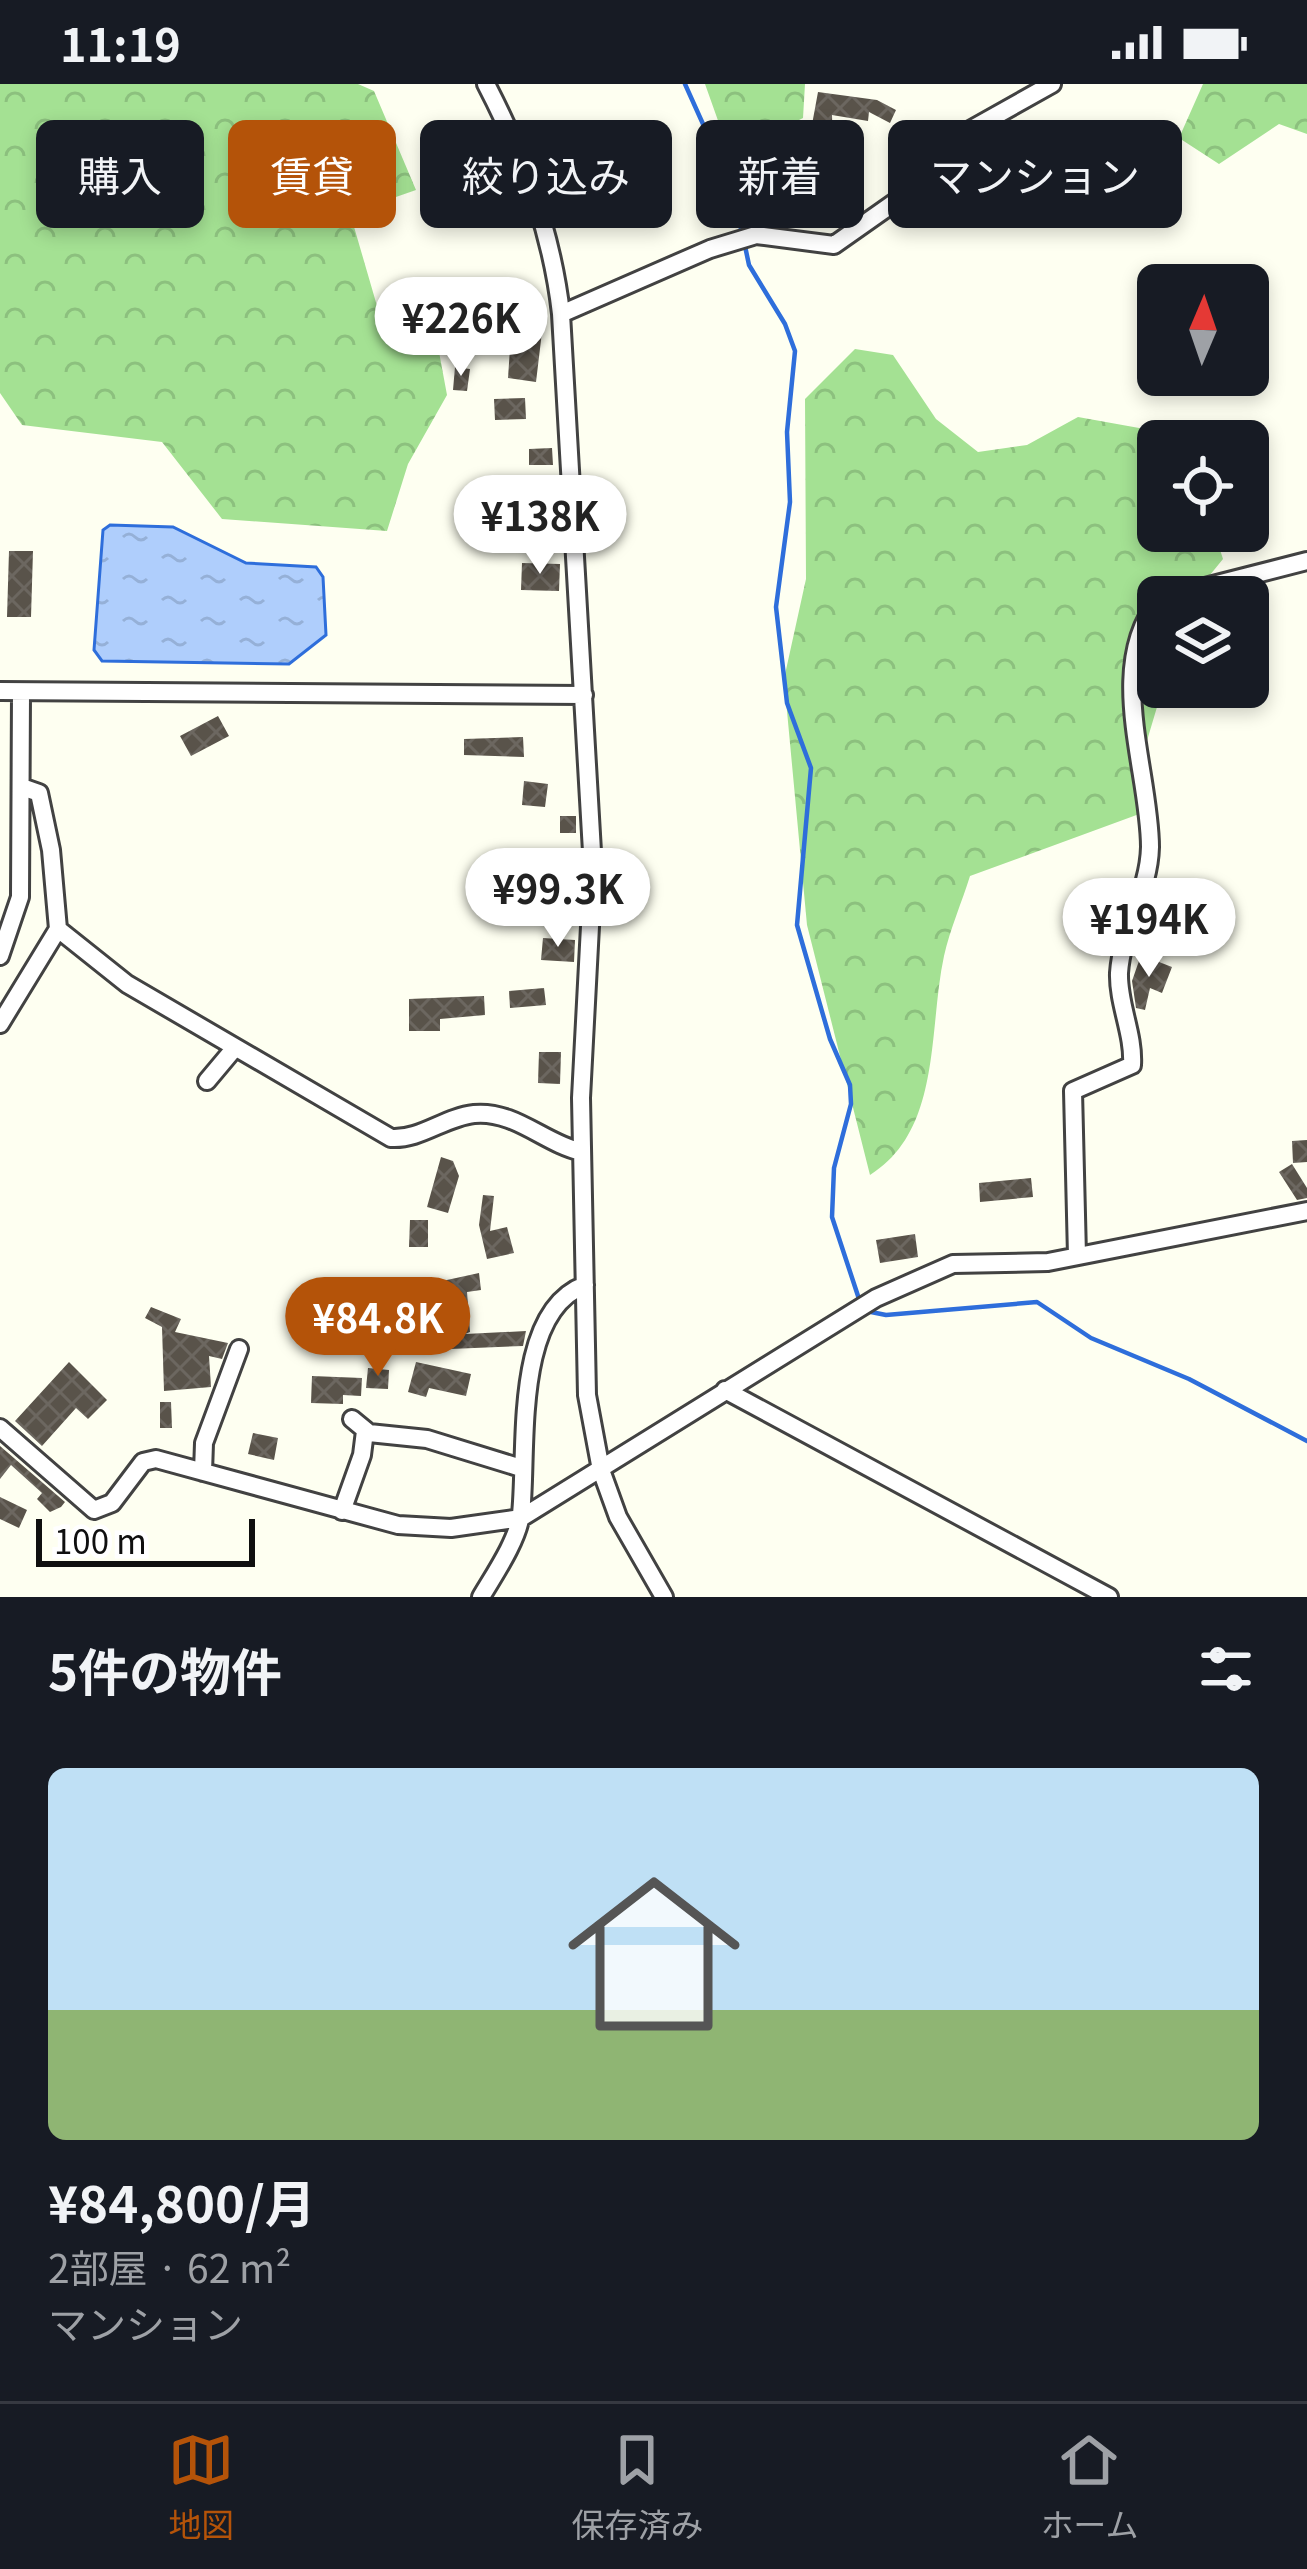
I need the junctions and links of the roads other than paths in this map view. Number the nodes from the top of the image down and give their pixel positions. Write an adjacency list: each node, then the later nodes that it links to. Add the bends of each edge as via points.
1 (487, 84): 3 (street, via 540,212)
2 (1052, 84): 3 (street, via 970,130 898,200 835,245 756,235)
3 (562, 314): 9 (street)
4 (1307, 561): 5 (street)
5 (1248, 576)
6 (1137, 653): 18 (street, via 1133,716 1150,850 1119,979 1132,1065 1073,1091)
7 (0, 691): 8 (street)
8 (21, 694): 9 (street); 10 (street)
9 (584, 695): 16 (street, via 593,869)
10 (22, 787): 11 (street, via 38,793); 12 (street, via 20,897)
11 (58, 928): 13 (street); 14 (street, via 127,984)
12 (0, 956)
13 (0, 1024)
14 (232, 1050): 15 (street); 16 (street, via 391,1138 476,1114)
15 (207, 1081)
16 (582, 1152): 19 (street)
17 (1307, 1211): 18 (street)
18 (1077, 1256): 21 (street, via 953,1264 876,1298)
19 (585, 1285): 23 (street, via 569,1292 544,1327 529,1381); 24 (street, via 587,1395)
20 (239, 1349): 25 (street, via 204,1443)
21 (725, 1390): 24 (street); 30 (street)
22 (0, 1428): 25 (street, via 94,1510 112,1503 149,1459)
23 (521, 1468): 26 (street, via 358,1425 362,1455); 27 (street)
24 (601, 1471): 27 (street); 29 (street, via 617,1517)
25 (203, 1472): 26 (street)
26 (342, 1511): 27 (street, via 432,1528)
27 (521, 1518): 28 (street)
28 (481, 1597)
29 (664, 1597)
30 (1109, 1597)

